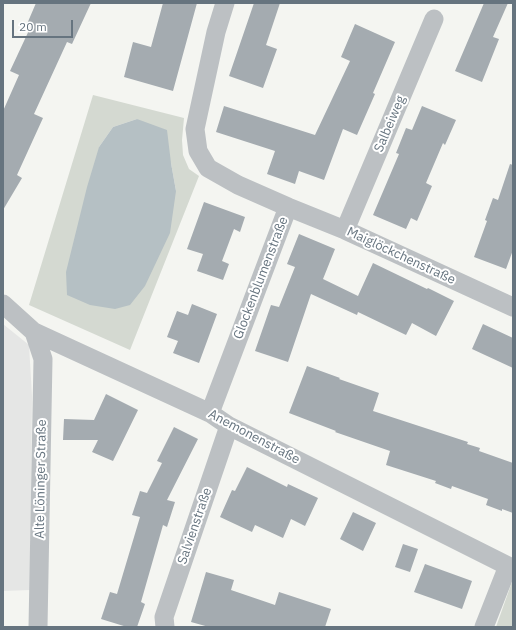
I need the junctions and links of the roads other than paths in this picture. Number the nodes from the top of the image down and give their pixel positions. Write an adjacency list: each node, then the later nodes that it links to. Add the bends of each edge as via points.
1 (225, 3): 3 (street, Glockenblumenstraße, via 195,128 198,151 208,168 238,185)
2 (434, 19): 4 (street, Salbeiweg)
3 (288, 207): 4 (street, Maiglöckchenstraße); 8 (street, Glockenblumenstraße)
4 (345, 230): 6 (street, Maiglöckchenstraße)
5 (3, 304): 7 (street, Anemonenstraße)
6 (513, 307)
7 (34, 332): 8 (street, Anemonenstraße); 10 (street, Alte Löninger Straße, via 43,359)
8 (210, 413): 9 (street, Anemonenstraße)
9 (229, 426): 11 (street, Salvienstraße, via 164,617); 12 (street, Anemonenstraße, via 508,566)
10 (38, 627)
11 (165, 627)
12 (484, 627)

